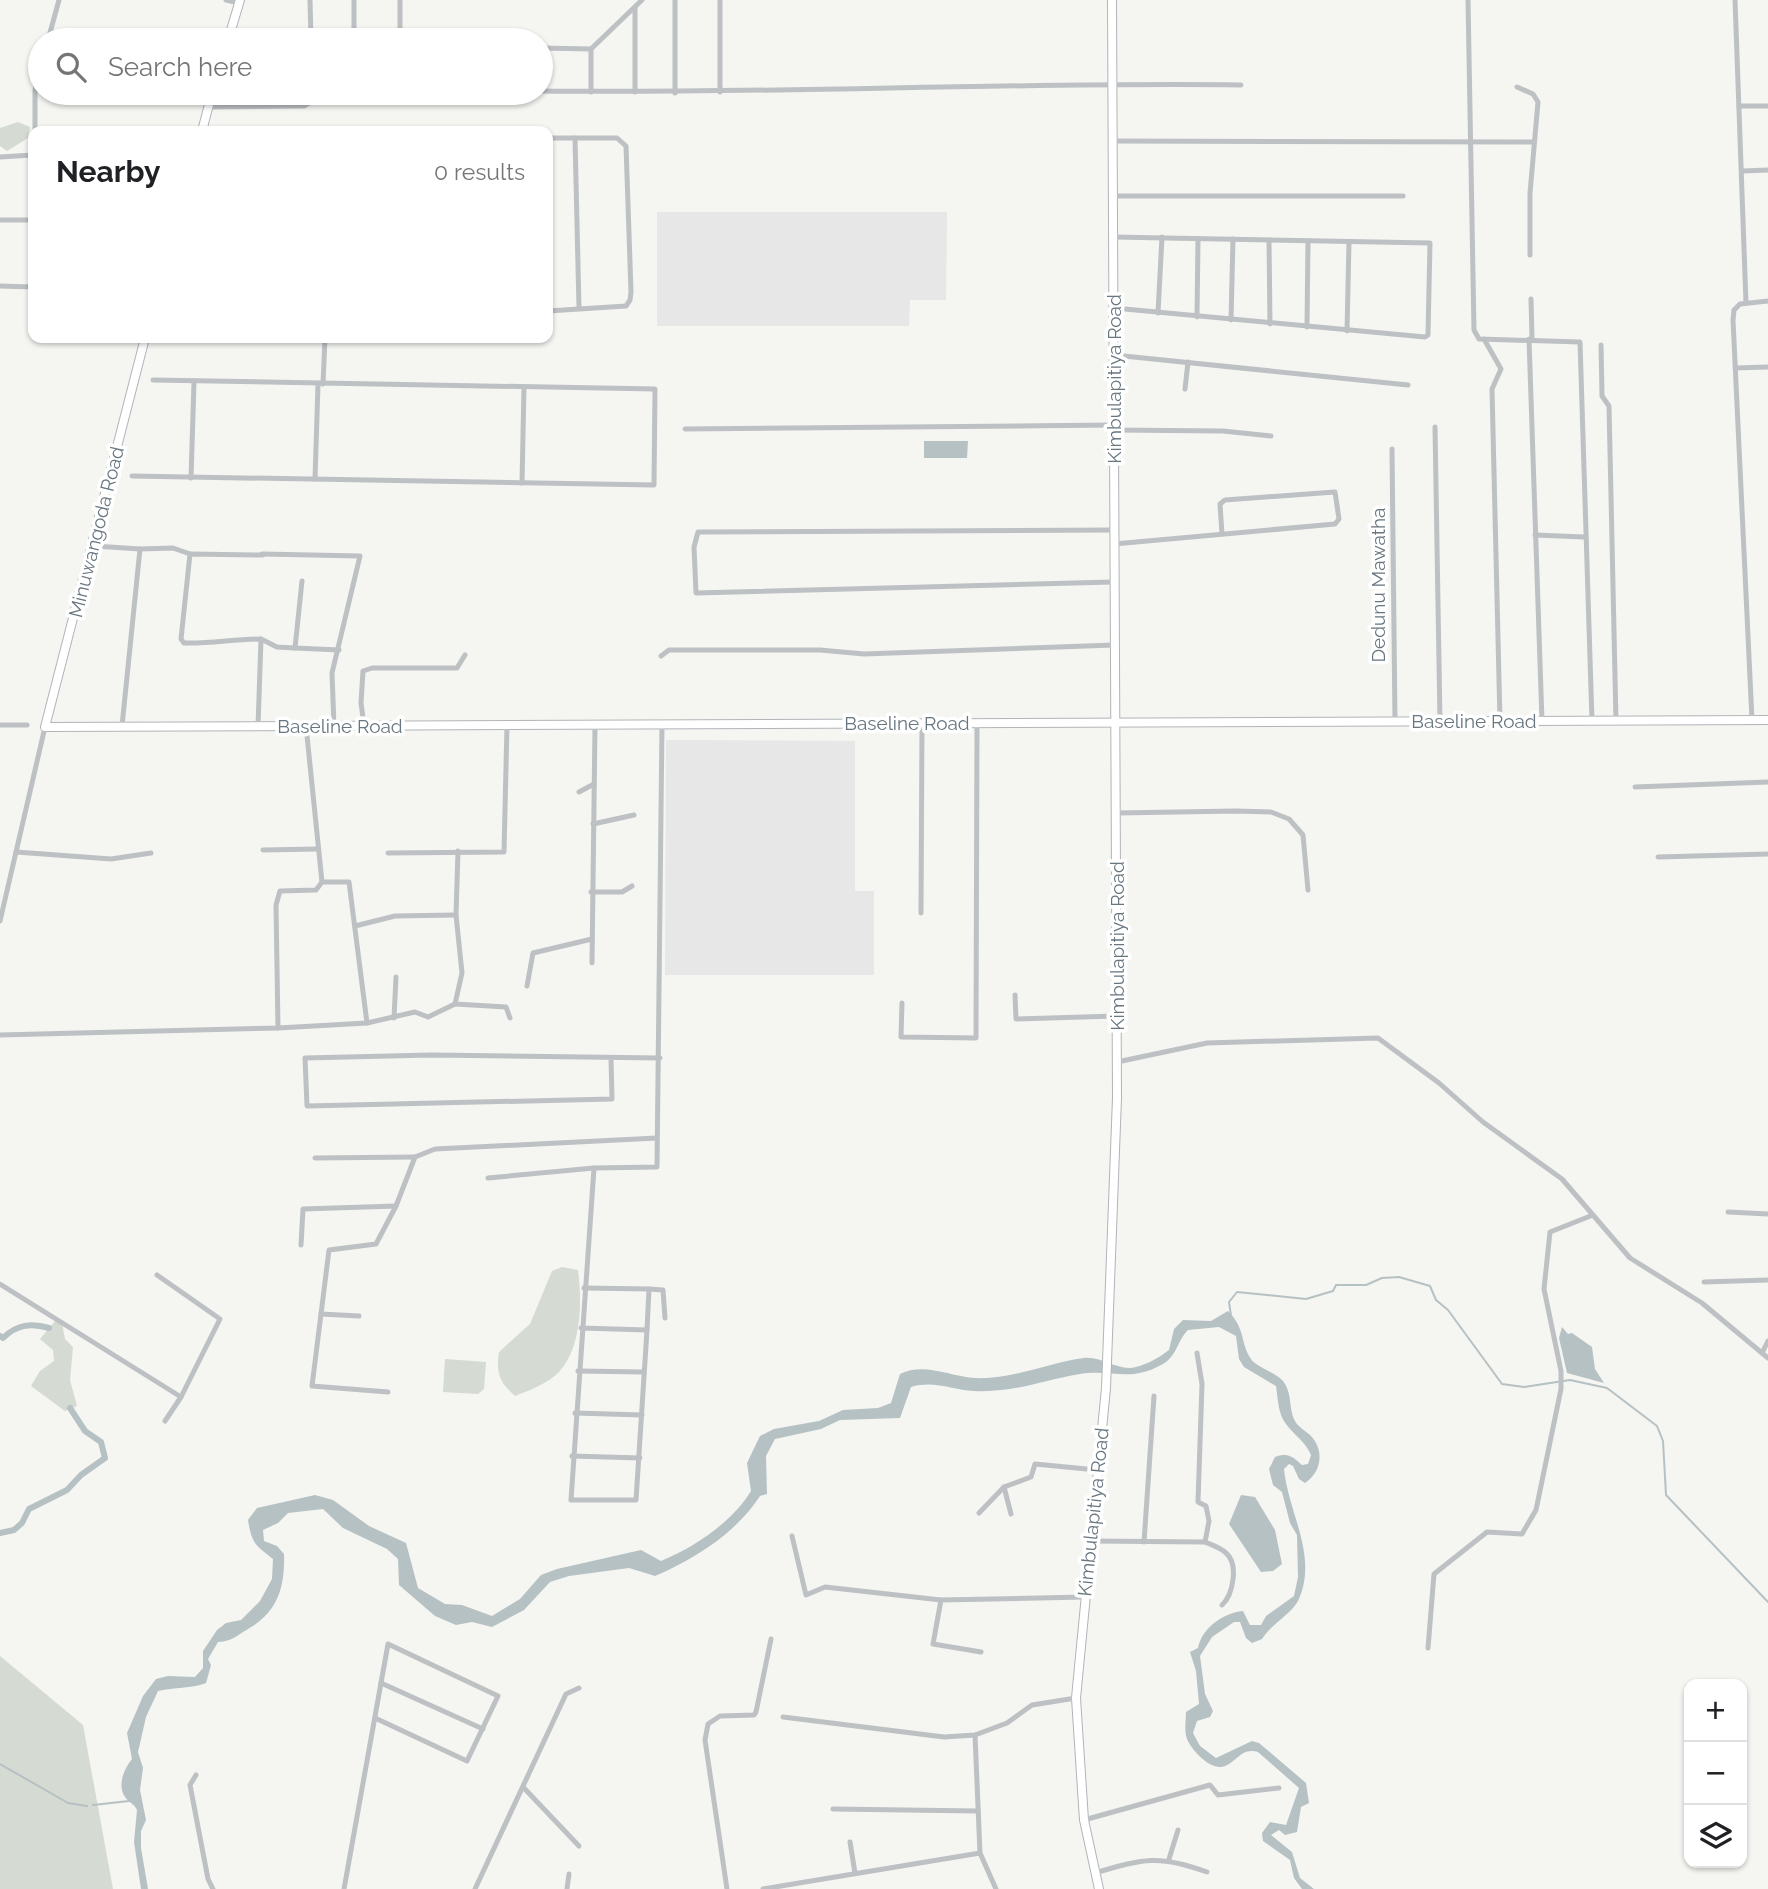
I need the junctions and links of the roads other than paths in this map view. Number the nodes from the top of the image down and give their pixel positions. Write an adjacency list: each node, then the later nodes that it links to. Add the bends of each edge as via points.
1 (59, 0): 14 (street)
2 (226, 0): 12 (street)
3 (310, 0): 16 (street)
4 (354, 0): 17 (street)
5 (400, 0): 18 (street)
6 (642, 0): 13 (street)
7 (675, 0): 28 (street)
8 (720, 0): 27 (street)
9 (1112, 0): 21 (main road, Kimbulapitiya Road)
10 (1468, 0): 39 (street)
11 (1735, 0): 31 (street)
12 (240, 2): 15 (main road)
13 (635, 7): 20 (street); 26 (street)
14 (51, 28)
15 (232, 28)
16 (311, 28)
17 (354, 28)
18 (400, 28)
19 (553, 48): 20 (street)
20 (591, 49): 25 (street)
21 (1112, 83): 22 (street); 27 (street); 38 (main road, Kimbulapitiya Road)
22 (1241, 85)
23 (1517, 86): 40 (street, via 1538,102 1538,132)
24 (553, 91): 25 (street)
25 (592, 92): 26 (street)
26 (635, 92): 28 (street)
27 (720, 92): 28 (street)
28 (675, 93)
29 (35, 105): 34 (street)
30 (306, 105): 33 (street)
31 (1739, 106): 32 (street); 44 (street)
32 (1768, 106)
33 (208, 107): 35 (main road)
34 (35, 126)
35 (203, 126)
36 (553, 138): 37 (street)
37 (575, 138): 62 (street); 62 (street, via 617,138 626,146 631,292 626,306)
38 (1112, 141): 39 (street); 45 (main road, Kimbulapitiya Road)
39 (1472, 141): 40 (street); 71 (street, via 1474,330)
40 (1533, 142): 56 (street)
41 (28, 155): 42 (street)
42 (0, 157)
43 (1768, 170): 44 (street)
44 (1742, 171): 61 (street)
45 (1112, 196): 46 (street); 49 (main road, Kimbulapitiya Road)
46 (1404, 196)
47 (0, 220): 48 (street)
48 (28, 222)
49 (1113, 237): 50 (street); 63 (main road, Kimbulapitiya Road)
50 (1162, 237): 51 (street); 65 (street)
51 (1198, 239): 52 (street); 66 (street)
52 (1233, 239): 53 (street); 67 (street)
53 (1269, 240): 54 (street); 68 (street)
54 (1308, 241): 55 (street); 69 (street)
55 (1349, 242): 70 (street); 70 (street, via 1430,243 1428,335)
56 (1530, 255)
57 (0, 286): 58 (street)
58 (28, 287)
59 (1531, 299): 72 (street)
60 (1768, 302): 61 (street)
61 (1746, 303): 79 (street, via 1734,310)
62 (579, 308): 64 (street)
63 (1114, 308): 65 (street); 76 (main road, Kimbulapitiya Road)
64 (553, 311)
65 (1158, 313): 66 (street)
66 (1197, 317): 67 (street)
67 (1231, 320): 68 (street)
68 (1270, 324): 69 (street)
69 (1307, 327): 70 (street)
70 (1348, 331)
71 (1484, 339): 72 (street); 115 (street, via 1501,369 1492,390)
72 (1531, 339): 97 (street); 98 (street, via 1580,342)
73 (144, 343): 100 (main road, Minuwangoda Road)
74 (325, 343): 82 (street)
75 (1601, 345): 118 (street, via 1602,396 1609,406)
76 (1114, 355): 77 (street); 86 (main road, Kimbulapitiya Road)
77 (1188, 362): 83 (street); 85 (street)
78 (1768, 367): 79 (street)
79 (1735, 368): 113 (street)
80 (153, 380): 81 (street)
81 (194, 382): 82 (street); 92 (street)
82 (321, 384): 84 (street); 93 (street)
83 (1408, 385)
84 (523, 387): 94 (street); 94 (street, via 655,389 654,485)
85 (1185, 389)
86 (1113, 427): 88 (street); 89 (street); 95 (main road, Kimbulapitiya Road)
87 (1436, 427): 120 (street)
88 (685, 429)
89 (1271, 436)
90 (1392, 449): 119 (street, Dedunu Mawatha)
91 (132, 476): 92 (street)
92 (191, 478): 93 (street)
93 (315, 479): 94 (street)
94 (522, 483)
95 (1113, 530): 99 (main road, Kimbulapitiya Road); 106 (street, via 698,532 694,557 696,593)
96 (1222, 534): 96 (street, via 1335,524 1339,519 1335,492 1226,500 1220,505); 99 (street)
97 (1535, 535): 98 (street); 116 (street)
98 (1584, 537): 117 (street)
99 (1114, 544): 106 (main road, Kimbulapitiya Road)
100 (94, 546): 101 (street); 134 (main road, Minuwangoda Road)
101 (140, 549): 102 (street, via 173,548); 130 (street)
102 (190, 554): 103 (street); 107 (street, via 184,643)
103 (234, 555): 104 (street); 110 (street, via 360,556)
104 (263, 555)
105 (302, 582): 109 (street)
106 (1114, 582): 108 (main road, Kimbulapitiya Road)
107 (261, 639): 109 (street, via 277,647); 131 (street)
108 (1114, 645): 112 (street, via 864,654 669,650); 123 (main road, Kimbulapitiya Road)
109 (295, 648): 110 (street)
110 (339, 650): 133 (street, via 332,673)
111 (465, 655): 128 (street, via 457,668 363,671 360,703)
112 (661, 656)
113 (1752, 720): 114 (main road, Baseline Road); 118 (main road, Baseline Road)
114 (1768, 720)
115 (1500, 721): 116 (main road, Baseline Road); 120 (main road, Baseline Road)
116 (1542, 721): 117 (main road, Baseline Road)
117 (1591, 721): 118 (main road, Baseline Road)
118 (1616, 721)
119 (1395, 722): 120 (main road, Baseline Road); 123 (main road, Baseline Road)
120 (1440, 722)
121 (922, 723): 122 (main road, Baseline Road); 125 (main road, Baseline Road); 154 (street)
122 (977, 723): 123 (main road, Baseline Road); 163 (street, via 976,1038 901,1037)
123 (1114, 723): 139 (main road, Kimbulapitiya Road)
124 (595, 724): 125 (main road, Baseline Road); 129 (main road, Baseline Road); 136 (street)
125 (662, 724): 172 (street)
126 (0, 725): 127 (street)
127 (27, 725)
128 (364, 725): 129 (main road, Baseline Road); 133 (main road, Baseline Road)
129 (508, 725): 144 (street, via 504,852)
130 (122, 726): 131 (main road, Baseline Road); 134 (main road, Baseline Road)
131 (258, 726): 132 (main road, Baseline Road)
132 (306, 726): 133 (main road, Baseline Road); 142 (street)
133 (334, 726)
134 (46, 727): 145 (street)
135 (1768, 782): 137 (street)
136 (594, 784): 138 (street); 141 (street)
137 (1635, 787)
138 (579, 792)
139 (1117, 813): 152 (street, via 1272,812 1289,819 1303,835); 165 (main road, Kimbulapitiya Road)
140 (634, 815): 141 (street)
141 (593, 824): 153 (street)
142 (318, 849): 143 (street); 150 (street)
143 (263, 850)
144 (458, 851): 147 (street); 155 (street)
145 (16, 852): 146 (street, via 111,859); 156 (street)
146 (151, 853)
147 (388, 853)
148 (1768, 854): 149 (street)
149 (1658, 857)
150 (322, 882): 157 (street, via 349,882); 169 (street, via 316,890 280,891 276,905)
151 (632, 886): 153 (street, via 622,892)
152 (1308, 890)
153 (591, 892): 158 (street)
154 (920, 913)
155 (456, 915): 157 (street, via 395,916); 164 (street, via 462,973)
156 (0, 921)
157 (355, 926): 168 (street)
158 (592, 939): 159 (street); 161 (street, via 533,953)
159 (592, 963)
160 (396, 977): 166 (street)
161 (527, 986)
162 (1014, 995): 165 (street, via 1016,1019)
163 (902, 1003)
164 (455, 1004): 166 (street, via 428,1017 415,1012); 167 (street, via 506,1007)
165 (1116, 1016): 173 (main road, Kimbulapitiya Road)
166 (394, 1018): 168 (street)
167 (510, 1018)
168 (367, 1023): 169 (street)
169 (278, 1028): 170 (street)
170 (0, 1035)
171 (611, 1058): 171 (street, via 305,1058 307,1106 611,1099); 172 (street)
172 (660, 1058): 174 (street)
173 (1116, 1062): 182 (street, via 1208,1042 1378,1038 1562,1179); 209 (main road, Kimbulapitiya Road, via 1106,1388)
174 (657, 1138): 175 (street, via 435,1149); 177 (street, via 657,1167)
175 (415, 1157): 176 (street); 179 (street)
176 (315, 1158)
177 (594, 1168): 178 (street); 188 (street)
178 (488, 1178)
179 (396, 1206): 183 (street, via 303,1209); 190 (street, via 376,1244 329,1250)
180 (1728, 1212): 181 (street)
181 (1768, 1214)
182 (1593, 1215): 197 (street, via 1630,1258 1702,1303); 221 (street, via 1550,1233 1544,1289 1561,1389 1536,1510 1522,1534 1487,1532 1434,1574)
183 (301, 1245)
184 (157, 1275): 203 (street, via 220,1319)
185 (1768, 1280): 186 (street)
186 (1704, 1282)
187 (0, 1284): 203 (street)
188 (584, 1288): 189 (street); 193 (street)
189 (649, 1289): 192 (street, via 663,1290); 194 (street)
190 (321, 1314): 191 (street); 201 (street, via 312,1387)
191 (359, 1316)
192 (665, 1318)
193 (581, 1328): 194 (street); 199 (street)
194 (647, 1330): 200 (street)
195 (1768, 1341): 197 (street)
196 (1197, 1353): 216 (street, via 1202,1384 1198,1502 1206,1506 1209,1521)
197 (1762, 1353): 198 (street)
198 (1768, 1358)
199 (578, 1371): 200 (street); 204 (street)
200 (644, 1372): 205 (street)
201 (388, 1392)
202 (1154, 1396): 215 (street)
203 (181, 1397): 206 (street)
204 (575, 1413): 205 (street); 207 (street)
205 (642, 1415): 208 (street)
206 (165, 1421)
207 (572, 1456): 208 (street); 208 (street, via 571,1500 636,1500)
208 (640, 1458)
209 (1097, 1470): 210 (street, via 1035,1464 1031,1477); 214 (main road, Kimbulapitiya Road)
210 (1004, 1487): 211 (street); 212 (street)
211 (979, 1513)
212 (1012, 1514)
213 (792, 1536): 218 (street, via 806,1595 825,1587)
214 (1089, 1541): 215 (street); 217 (main road, Kimbulapitiya Road)
215 (1144, 1542): 216 (street)
216 (1205, 1542): 219 (street, via 1227,1554 1233,1567 1230,1598)
217 (1085, 1597): 218 (street); 225 (main road, Kimbulapitiya Road)
218 (941, 1600): 222 (street, via 933,1644)
219 (1222, 1605)
220 (771, 1639): 251 (street, via 756,1712 720,1716 708,1724 705,1740)
221 (1428, 1648)
222 (981, 1652)
223 (381, 1683): 227 (street); 228 (street); 228 (street, via 388,1644 498,1696)
224 (579, 1688): 231 (street, via 566,1694)
225 (1076, 1698): 229 (street, via 1032,1706 1007,1723); 235 (main road, Kimbulapitiya Road)
226 (783, 1717): 229 (street, via 944,1737)
227 (375, 1718): 228 (street, via 467,1761); 248 (street)
228 (482, 1729)
229 (975, 1735): 234 (street)
230 (196, 1775): 247 (street, via 190,1786)
231 (523, 1787): 238 (street); 249 (street)
232 (1279, 1788): 235 (street, via 1218,1795 1210,1785)
233 (833, 1809): 234 (street)
234 (978, 1811): 240 (street)
235 (1084, 1820): 245 (main road, Kimbulapitiya Road)
236 (1178, 1830): 242 (street)
237 (850, 1842): 241 (street)
238 (579, 1846)
239 (861, 1850): 241 (street)
240 (980, 1853): 244 (street); 253 (street)
241 (855, 1854): 244 (street)
242 (1168, 1859): 243 (street); 245 (street, via 1142,1859)
243 (1207, 1872)
244 (855, 1873): 252 (street)
245 (1095, 1873): 254 (main road, Kimbulapitiya Road)
246 (569, 1874): 250 (street)
247 (212, 1889)
248 (344, 1889)
249 (475, 1889)
250 (567, 1889)
251 (727, 1889)
252 (763, 1889)
253 (996, 1889)
254 (1099, 1889)

